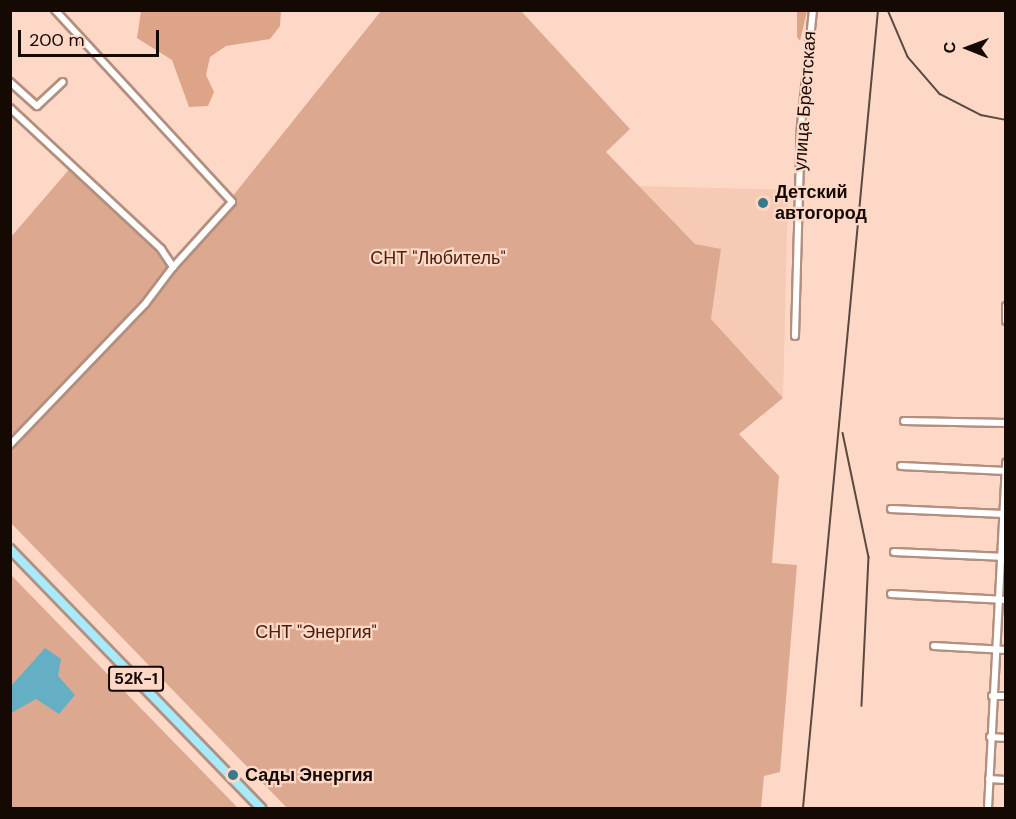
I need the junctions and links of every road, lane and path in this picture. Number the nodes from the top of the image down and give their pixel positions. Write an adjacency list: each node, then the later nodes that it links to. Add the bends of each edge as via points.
1 (55, 10): 6 (street, via 232,202)
2 (813, 10): 9 (street, улица Брестская, via 801,126)
3 (10, 82): 4 (street, via 37,106)
4 (63, 82)
5 (10, 108): 6 (street, via 161,249)
6 (173, 267): 12 (street, via 145,304)
7 (1005, 306): 8 (street)
8 (1005, 321)
9 (795, 336)
10 (904, 421): 11 (street)
11 (1005, 423)
12 (10, 446)
13 (1005, 462): 15 (street)
14 (901, 466): 15 (street)
15 (1005, 471): 17 (street)
16 (891, 509): 17 (street)
17 (1003, 514): 20 (street)
18 (10, 549): 32 (main road, 52К-1)
19 (894, 552): 20 (street)
20 (1003, 557): 22 (street)
21 (891, 594): 22 (street)
22 (1002, 600): 24 (street)
23 (934, 646): 24 (street)
24 (995, 650): 25 (street); 26 (street)
25 (1005, 650)
26 (992, 696): 27 (street); 28 (street)
27 (1005, 696)
28 (990, 737): 29 (street); 30 (street)
29 (1005, 738)
30 (989, 779): 31 (street); 33 (street)
31 (1005, 780)
32 (261, 808)
33 (988, 808)

